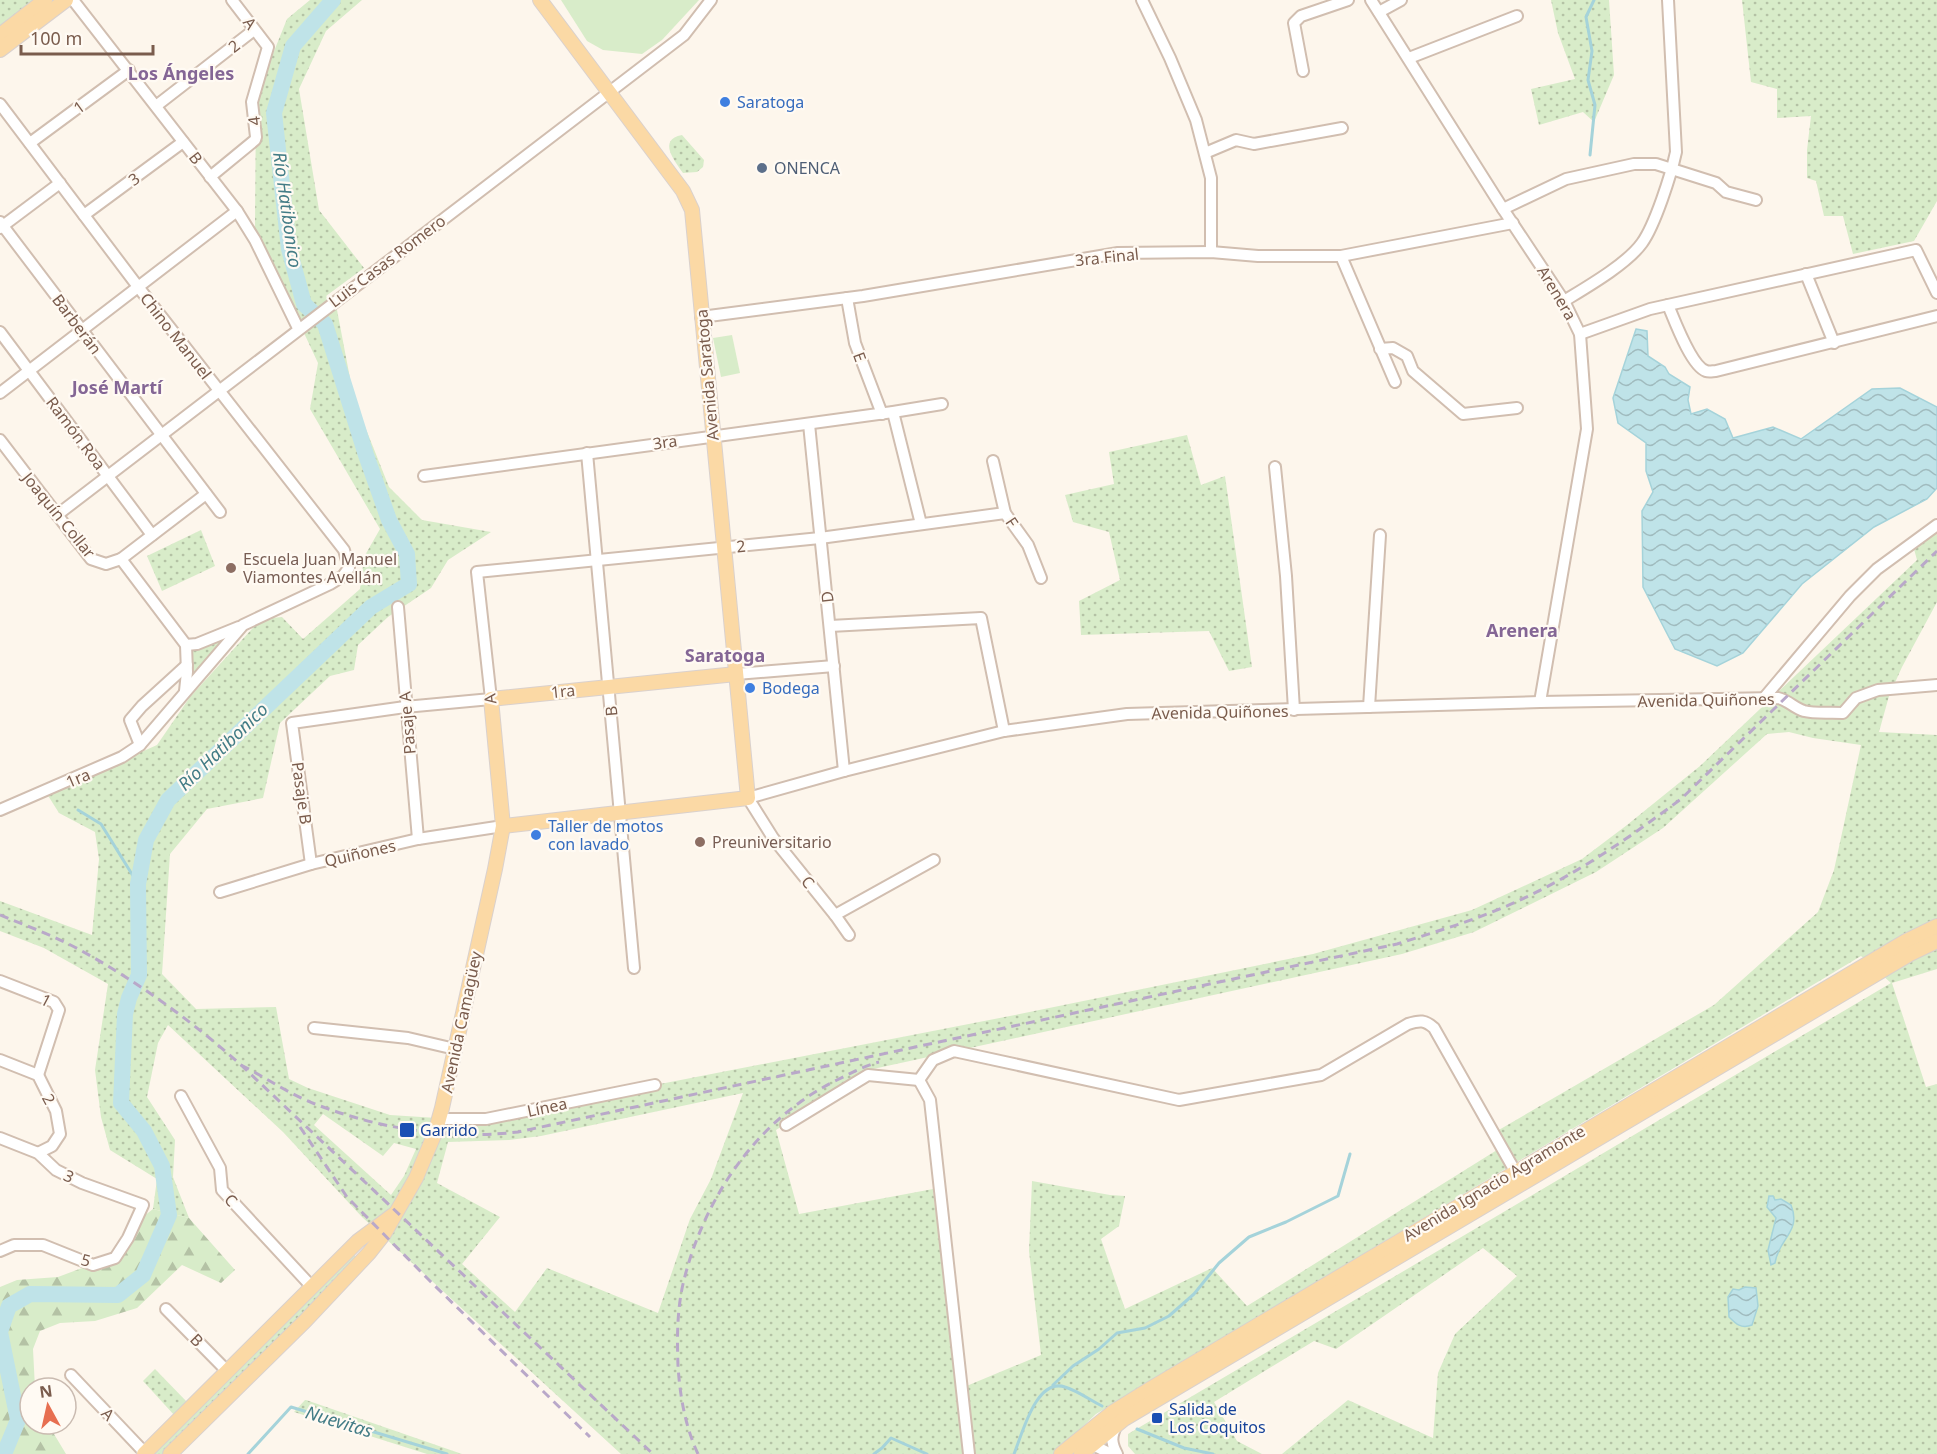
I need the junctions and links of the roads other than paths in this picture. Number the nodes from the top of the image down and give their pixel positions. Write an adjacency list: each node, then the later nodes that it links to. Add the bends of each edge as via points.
1 (45, 0): 15 (main road)
2 (66, 0): 17 (main road)
3 (73, 0): 19 (street, B)
4 (232, 0): 14 (street, A)
5 (540, 0): 21 (main road, Avenida Saratoga)
6 (711, 0): 21 (street, Luis Casas Romero, via 684,35)
7 (1142, 0): 27 (street, via 1193,112)
8 (1348, 0): 20 (street, via 1301,16 1294,23)
9 (1371, 0): 12 (street, Arenera)
10 (1401, 0): 12 (street)
11 (1668, 0): 28 (street, via 1676,152)
12 (1379, 12): 18 (street, Arenera)
13 (1517, 16): 18 (street)
14 (254, 30): 16 (street, A); 23 (street, 2)
15 (0, 35)
16 (267, 47): 29 (street, 4, via 252,102 255,140)
17 (0, 50)
18 (1408, 58): 32 (street, Arenera)
19 (129, 70): 23 (street, B); 26 (street, 1)
20 (1303, 72)
21 (608, 92): 45 (main road, Avenida Saratoga, via 683,191 692,210); 47 (street, Luis Casas Romero)
22 (0, 104): 26 (street, Chino Manuel)
23 (156, 106): 25 (street, B)
24 (1342, 128): 27 (street, via 1254,144 1236,140)
25 (183, 142): 29 (street, B); 34 (street, 3)
26 (30, 143): 30 (street, Chino Manuel)
27 (1204, 153): 37 (street, via 1211,178)
28 (1672, 169): 31 (street); 32 (street, via 1634,164 1566,179); 43 (street, via 1642,243)
29 (210, 177): 33 (street, B)
30 (60, 183): 34 (street, Chino Manuel); 36 (street)
31 (1756, 200)
32 (1503, 209): 35 (street, Arenera)
33 (237, 211): 40 (street); 47 (street, B)
34 (84, 215): 40 (street, Chino Manuel)
35 (1513, 223): 38 (street, 3ra Final); 43 (street, Arenera)
36 (1, 225): 48 (street, Barberán)
37 (1211, 252): 38 (street, 3ra Final); 42 (street, 3ra Final, via 1118,253)
38 (1341, 256): 52 (street)
39 (1806, 274): 41 (street, via 1916,250); 44 (street); 51 (street)
40 (139, 288): 48 (street); 55 (street, Chino Manuel)
41 (1937, 293)
42 (847, 298): 45 (street, 3ra Final); 59 (street, E, via 855,343)
43 (1564, 301): 50 (street, Arenera)
44 (1668, 305): 50 (street); 51 (street, via 1684,344 1706,371)
45 (701, 316): 62 (main road, Avenida Saratoga)
46 (1937, 316): 51 (street)
47 (298, 328): 55 (street, Luis Casas Romero)
48 (82, 331): 53 (street); 61 (street, Barberán)
49 (0, 332): 53 (street, Ramón Roa)
50 (1580, 334): 96 (street, Arenera, via 1587,429)
51 (1834, 343)
52 (1380, 349): 54 (street); 58 (street, via 1393,348 1407,356 1413,371 1463,414)
53 (29, 371): 56 (street); 67 (street, Ramón Roa)
54 (1395, 382)
55 (219, 390): 61 (street, Luis Casas Romero); 81 (street, Chino Manuel, via 344,550)
56 (0, 393)
57 (942, 404): 59 (street, 3ra)
58 (1517, 408)
59 (887, 413): 60 (street, 3ra); 73 (street, E)
60 (809, 424): 62 (street, 3ra); 77 (street, D)
61 (161, 435): 67 (street, Luis Casas Romero); 69 (street, Barberán)
62 (712, 436): 64 (street, 3ra); 78 (main road, Avenida Saratoga)
63 (0, 440): 72 (street, Joaquín Collar)
64 (587, 453): 68 (street, 3ra); 80 (street, B)
65 (993, 461): 71 (street, F)
66 (1275, 467): 99 (street)
67 (108, 476): 72 (street, Luis Casas Romero); 75 (street, Ramón Roa)
68 (424, 476)
69 (206, 494): 70 (street, Barberán); 75 (street)
70 (220, 512)
71 (1005, 513): 73 (street, 2); 83 (street, F, via 1028,545)
72 (57, 515): 79 (street, Joaquín Collar, via 91,559 106,564)
73 (921, 524): 77 (street, 2)
74 (1937, 525): 95 (street, via 1877,569 1850,596)
75 (152, 535): 79 (street)
76 (1380, 535): 98 (street)
77 (820, 538): 78 (street, 2); 86 (street, D)
78 (724, 548): 80 (street, 2); 90 (main road, Avenida Saratoga)
79 (122, 559): 87 (street, Joaquín Collar)
80 (597, 560): 82 (street, 2); 92 (street, B)
81 (349, 568): 85 (street, 1ra, via 330,584)
82 (477, 572): 94 (street, A)
83 (1041, 578)
84 (398, 607): 97 (street, Pasaje A)
85 (243, 625): 87 (street, 1ra); 93 (street, 1ra)
86 (830, 626): 89 (street, D); 101 (street, via 981,618)
87 (186, 645): 88 (street)
88 (187, 665): 93 (street); 102 (street, via 130,720)
89 (834, 666): 90 (street, 1ra); 103 (street, D)
90 (736, 674): 92 (main road, 1ra); 104 (main road, Avenida Saratoga)
91 (1937, 685): 95 (street, Avenida Quiñones, via 1871,692 1856,698 1843,713 1805,711 1785,699)
92 (608, 687): 94 (main road, 1ra); 106 (street, B)
93 (185, 692): 102 (street, 1ra)
94 (490, 699): 97 (street, 1ra); 107 (main road, A)
95 (1764, 699): 96 (street, Avenida Quiñones)
96 (1540, 702): 98 (street, Avenida Quiñones)
97 (405, 707): 100 (street, 1ra); 108 (street, Pasaje A)
98 (1369, 707): 99 (street, Avenida Quiñones)
99 (1294, 710): 101 (street, Avenida Quiñones, via 1127,714)
100 (292, 723): 110 (street, Pasaje B)
101 (1004, 731): 103 (street, Avenida Quiñones)
102 (140, 745): 105 (street, 1ra, via 98,769)
103 (844, 771): 104 (street, Avenida Quiñones)
104 (748, 798): 106 (main road, Avenida Quiñones); 112 (street, C, via 773,838)
105 (0, 810)
106 (620, 814): 107 (main road, Avenida Quiñones); 116 (street, B)
107 (503, 826): 108 (street, Quiñones); 119 (main road, Avenida Camagüey)
108 (418, 839): 110 (street, Quiñones)
109 (934, 860): 112 (street)
110 (311, 864): 111 (street, Quiñones)
111 (220, 892)
112 (835, 915): 114 (street, C)
113 (1937, 926): 129 (main road, Avenida Ignacio Agramonte)
114 (849, 935)
115 (1937, 941): 139 (main road, Avenida Ignacio Agramonte)
116 (634, 968)
117 (0, 981): 121 (street, 1, via 54,1002 59,1010)
118 (314, 1028): 119 (street, via 408,1038)
119 (455, 1049): 125 (main road, Avenida Camagüey)
120 (0, 1060): 121 (street, 2)
121 (38, 1075): 128 (street, 2, via 56,1111 60,1134 52,1146)
122 (919, 1080): 126 (street, via 868,1075); 129 (street, via 933,1060 954,1051 1179,1100 1321,1075 1408,1024 1426,1021 1434,1028); 143 (street, via 930,1100)
123 (655, 1085): 125 (street, Línea, via 486,1119)
124 (181, 1096): 135 (street, C, via 220,1168 222,1190)
125 (439, 1119): 131 (main road, Avenida Camagüey, via 416,1178)
126 (786, 1125)
127 (0, 1138): 128 (street, 3)
128 (38, 1153): 130 (street, 3, via 56,1170 82,1183)
129 (1515, 1171): 140 (main road, Avenida Ignacio Agramonte, via 1113,1412)
130 (143, 1205): 133 (street, 5, via 115,1258 93,1265 43,1245 14,1245)
131 (397, 1212): 132 (main road, Avenida Camagüey); 134 (main road, Avenida Camagüey)
132 (358, 1241): 134 (main road); 135 (main road, Avenida Camagüey)
133 (0, 1251)
134 (369, 1253): 142 (main road, Avenida Camagüey)
135 (312, 1287): 137 (main road, Avenida Camagüey)
136 (166, 1309): 137 (street, B)
137 (227, 1371): 141 (main road, Avenida Camagüey)
138 (71, 1375): 141 (street, A)
139 (1117, 1425): 140 (main road, Avenida Ignacio Agramonte); 146 (street, via 1112,1442)
140 (1083, 1447): 144 (main road, Avenida Ignacio Agramonte); 145 (street)
141 (145, 1453)
142 (170, 1454)
143 (969, 1454)
144 (1060, 1454)
145 (1111, 1454)
146 (1117, 1454)

